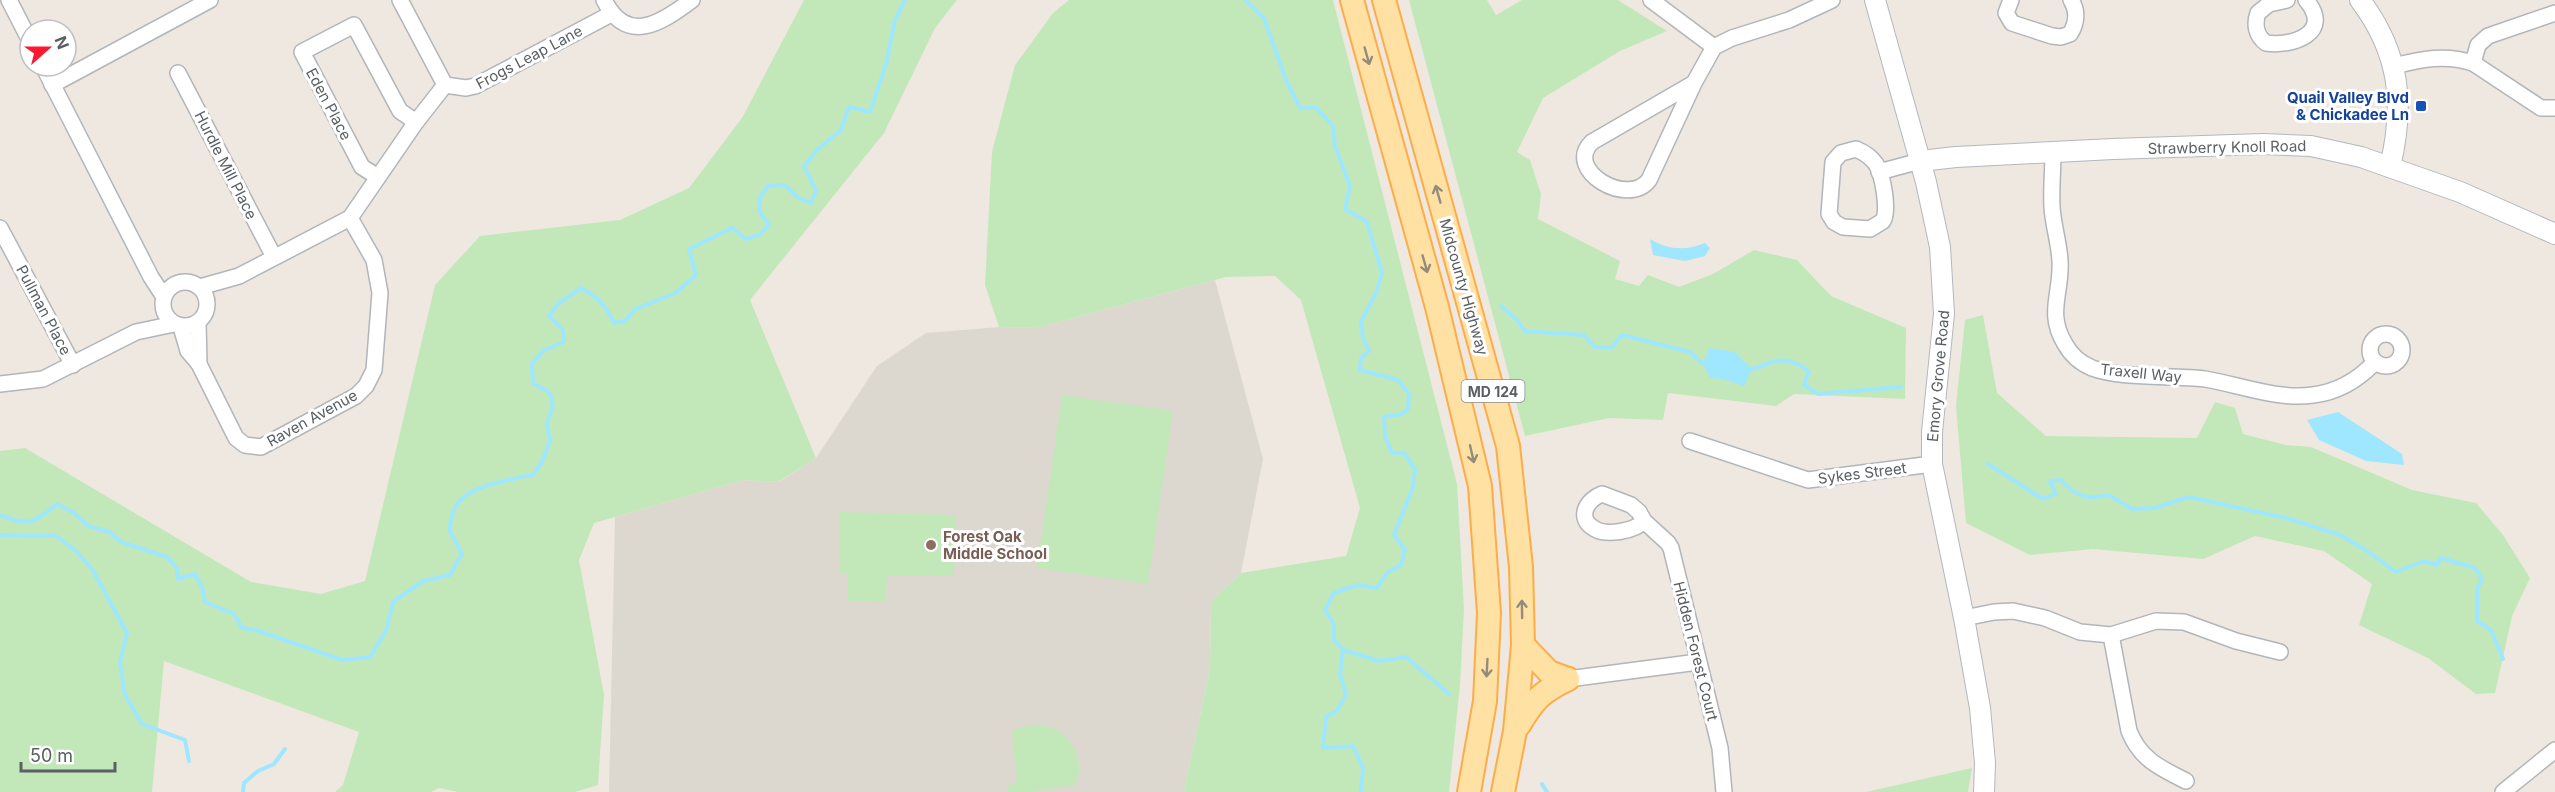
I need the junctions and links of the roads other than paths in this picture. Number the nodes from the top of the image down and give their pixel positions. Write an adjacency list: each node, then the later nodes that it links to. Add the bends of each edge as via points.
1 (9, 0): 17 (street)
2 (210, 0): 24 (street)
3 (400, 0): 25 (street)
4 (692, 0): 15 (street, via 656,23 639,28 618,21)
5 (1352, 0): 63 (main road, Midcounty Highway / MD 124, one-way to 63, via 1437,308 1480,486 1489,613 1485,701)
6 (1384, 0): 56 (main road, Midcounty Highway / MD 124, one-way to 6, via 1521,567 1508,446)
7 (1651, 0): 18 (street)
8 (1832, 0): 18 (street)
9 (1875, 0): 29 (street, Emory Grove Road)
10 (2011, 0): 11 (street, via 2006,13 2012,23 2061,37 2070,34 2075,23)
11 (2071, 0)
12 (2287, 0): 13 (street, via 2268,4 2258,13 2256,29 2266,43 2311,34 2314,18)
13 (2306, 0)
14 (2360, 0): 20 (street, via 2382,34)
15 (607, 7): 25 (street, Frogs Leap Lane, via 475,86)
16 (2555, 13): 19 (street, via 2485,37 2478,45)
17 (18, 18)
18 (1714, 47): 23 (street)
19 (2473, 63): 20 (street, via 2435,57); 26 (street, via 2541,108)
20 (2394, 66): 30 (street, via 2399,117)
21 (178, 73): 37 (street, Hurdle Mill Place)
22 (49, 78): 24 (street)
23 (1694, 83): 23 (street, via 1646,184 1623,191 1588,170 1584,157 1592,142)
24 (52, 85): 38 (street)
25 (445, 85): 27 (street)
26 (2555, 108)
27 (416, 122): 32 (street); 32 (street, Eden Place, via 400,111 354,25 302,52 362,167)
28 (2054, 152): 29 (street, Strawberry Knoll Road); 30 (street, Strawberry Knoll Road, via 2286,144 2330,149); 47 (street, Traxell Way, via 2052,206 2060,260 2055,321 2065,345 2084,364 2104,371 2205,380 2301,396 2341,388)
29 (1920, 161): 31 (street); 52 (street, Emory Grove Road, via 1938,233 1944,281)
30 (2390, 167): 35 (street, Strawberry Knoll Road, via 2460,192)
31 (1879, 172): 31 (street, via 1873,160 1857,149 1835,158 1828,209 1834,222 1843,227 1868,229 1883,221 1887,209)
32 (378, 177): 33 (street)
33 (350, 218): 37 (street); 48 (street, Raven Avenue, via 374,260 380,293 374,370 356,396 253,448 236,438)
34 (0, 228): 36 (street, Pullman Place)
35 (2555, 234)
36 (7, 255): 49 (street, Pullman Place)
37 (274, 257): 39 (street)
38 (144, 264): 40 (street); 42 (street)
39 (238, 276): 41 (street); 43 (street)
40 (179, 283): 41 (street); 42 (street, via 172,286)
41 (200, 287): 43 (street)
42 (163, 302): 45 (street, via 168,319); 46 (street)
43 (208, 307): 44 (street)
44 (198, 323): 45 (street); 48 (street, Raven Avenue)
45 (177, 325): 46 (street); 48 (street, Raven Avenue, via 188,351)
46 (136, 332): 49 (street)
47 (2375, 362)
48 (199, 364)
49 (73, 365): 50 (street, via 43,378)
50 (0, 384)
51 (1690, 441): 52 (street, Sykes Street, via 1808,480)
52 (1932, 464): 54 (street, Emory Grove Road)
53 (1644, 521): 58 (street, Hidden Forest Court, via 1671,548)
54 (1964, 618): 55 (street, via 2013,611 2080,632); 66 (street, Emory Grove Road, via 1980,708)
55 (2111, 635): 57 (street, via 2156,621 2184,622); 62 (street, via 2134,744 2151,763)
56 (1523, 645): 59 (main road, via 1549,672); 60 (main road, Midcounty Highway / MD 124)
57 (2280, 652)
58 (1698, 662): 59 (street); 65 (street, Hidden Forest Court, via 1720,748)
59 (1568, 679): 60 (main road, via 1533,700)
60 (1515, 732): 64 (main road, Midcounty Highway / MD 124)
61 (2555, 750): 67 (street)
62 (2186, 781)
63 (1469, 792)
64 (1503, 792)
65 (1724, 792)
66 (1984, 792)
67 (2504, 792)

